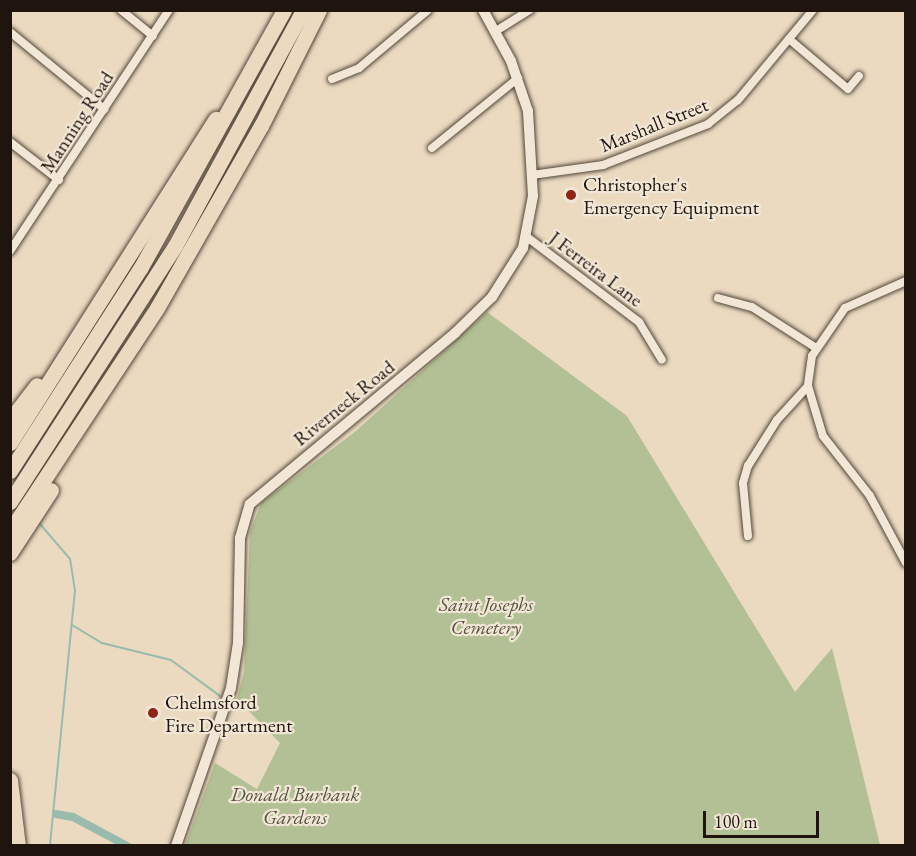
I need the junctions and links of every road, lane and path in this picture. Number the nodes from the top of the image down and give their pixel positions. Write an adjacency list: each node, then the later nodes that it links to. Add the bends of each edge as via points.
1 (121, 10): 12 (street)
2 (169, 10): 12 (street, Manning Road)
3 (283, 10): 26 (highway); 33 (highway, via 170,219)
4 (303, 10): 34 (highway, via 170,254)
5 (319, 10): 28 (highway, via 236,171)
6 (428, 10): 16 (street, via 360,69)
7 (483, 10): 10 (main road, Riverneck Road)
8 (530, 10): 10 (street)
9 (813, 10): 13 (street, Marshall Street)
10 (496, 31): 15 (main road, Riverneck Road)
11 (10, 32): 17 (street)
12 (153, 36): 17 (street, Manning Road)
13 (789, 39): 14 (street, via 848,89); 20 (street, Marshall Street, via 738,100 700,128 603,165)
14 (859, 76)
15 (518, 78): 19 (street); 20 (main road, Riverneck Road, via 528,111)
16 (332, 79)
17 (105, 110): 21 (street, Manning Road)
18 (10, 142): 21 (street)
19 (432, 148)
20 (532, 176): 22 (main road, Riverneck Road)
21 (59, 180): 23 (street, Manning Road)
22 (527, 237): 29 (street, J Ferreira Lane, via 639,322); 42 (main road, Riverneck Road, via 510,272 470,320 369,410 272,480 249,504 240,538 231,688)
23 (11, 250)
24 (906, 281): 27 (street, via 845,308)
25 (718, 298): 27 (street, via 752,307)
26 (86, 325): 31 (highway); 32 (highway)
27 (816, 348): 30 (street)
28 (125, 359): 35 (highway); 38 (highway)
29 (662, 360)
30 (808, 386): 36 (street, via 777,420 748,466 743,483); 37 (street, via 823,436 870,496)
31 (10, 420)
32 (10, 443)
33 (10, 471)
34 (10, 502)
35 (10, 531)
36 (748, 536)
37 (903, 549): 39 (street)
38 (10, 553)
39 (906, 563)
40 (10, 780): 41 (highway)
41 (18, 846)
42 (176, 846)

